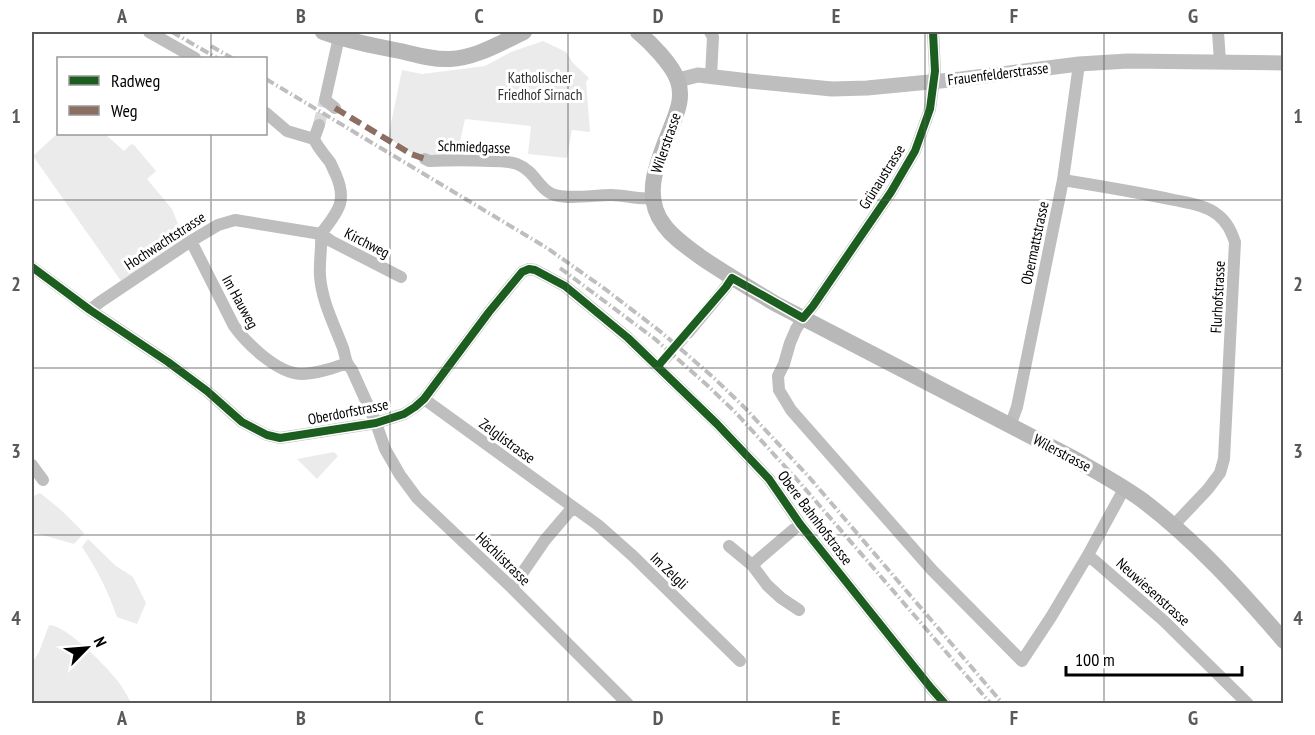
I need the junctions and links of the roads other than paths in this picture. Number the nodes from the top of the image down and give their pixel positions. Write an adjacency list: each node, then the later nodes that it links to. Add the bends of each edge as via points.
1 (149, 32): 8 (street)
2 (524, 32): 7 (main road, via 451,59 432,59)
3 (638, 32): 13 (main road)
4 (710, 32): 12 (street)
5 (933, 32): 14 (street, Grünaustrasse)
6 (1218, 32): 9 (street)
7 (331, 34): 15 (street)
8 (193, 57)
9 (1220, 61): 10 (street, Frauenfelderstrasse); 11 (street, Frauenfelderstrasse)
10 (1284, 63)
11 (1079, 64): 14 (street, Frauenfelderstrasse); 20 (street, Obermattstrasse)
12 (711, 76): 13 (street, Frauenfelderstrasse); 14 (street, Frauenfelderstrasse, via 832,89)
13 (678, 80): 21 (main road, Wilerstrasse, via 679,107 658,162)
14 (933, 81): 28 (street, Grünaustrasse, via 930,109 915,151)
15 (330, 104)
16 (267, 114): 18 (street, via 286,131)
17 (319, 125): 18 (street)
18 (314, 139): 22 (street, via 330,163 341,195 336,215)
19 (424, 159): 21 (street, Schmiedgasse, via 517,164 531,172 549,192 564,197)
20 (1063, 180): 34 (street, Obermattstrasse); 40 (street, Flurhofstrasse, via 1209,210 1228,226 1235,242 1224,459 1220,473 1208,489)
21 (653, 198): 26 (main road, via 659,217 671,233)
22 (321, 234): 23 (street, Hochwachtstrasse, via 235,220); 25 (street, Kirchweg); 30 (street, via 321,290)
23 (191, 241): 27 (street, Hochwachtstrasse); 30 (street, Im Hauweg, via 234,326 255,349 278,366 302,374)
24 (32, 267): 27 (street)
25 (401, 277)
26 (732, 278): 28 (main road, Wilerstrasse); 29 (street)
27 (90, 310): 33 (street, Oberdorfstrasse, via 168,362 242,422 267,435 280,438)
28 (803, 318): 34 (main road, Wilerstrasse); 42 (street, Grünaustrasse, via 778,376 779,390 786,402 932,570 1022,661)
29 (688, 333)
30 (346, 363): 33 (street)
31 (661, 363): 32 (street, Oberdorfstrasse, via 565,286 529,269 512,283); 39 (street, Obere Bahnhofstrasse, via 769,479)
32 (424, 399): 33 (street, Oberdorfstrasse, via 404,414); 38 (street, Zelglistrasse)
33 (376, 423): 44 (street, Höchlistrasse, via 385,449 417,498)
34 (1010, 426): 37 (main road, Wilerstrasse)
35 (32, 465): 36 (street)
36 (44, 480)
37 (1124, 489): 40 (main road, Wilerstrasse); 42 (street)
38 (573, 507): 44 (street); 47 (street, Im Zelgli, via 633,556)
39 (800, 524): 43 (street); 49 (street, Obere Bahnhofstrasse)
40 (1173, 526): 46 (main road, Wilerstrasse)
41 (729, 546): 43 (street)
42 (1088, 555): 50 (street, Neuwiesenstrasse, via 1164,621)
43 (752, 565): 45 (street, via 767,585)
44 (512, 588): 48 (street, Höchlistrasse)
45 (799, 610)
46 (1284, 641)
47 (740, 661)
48 (628, 704)
49 (945, 704)
50 (1248, 704)

